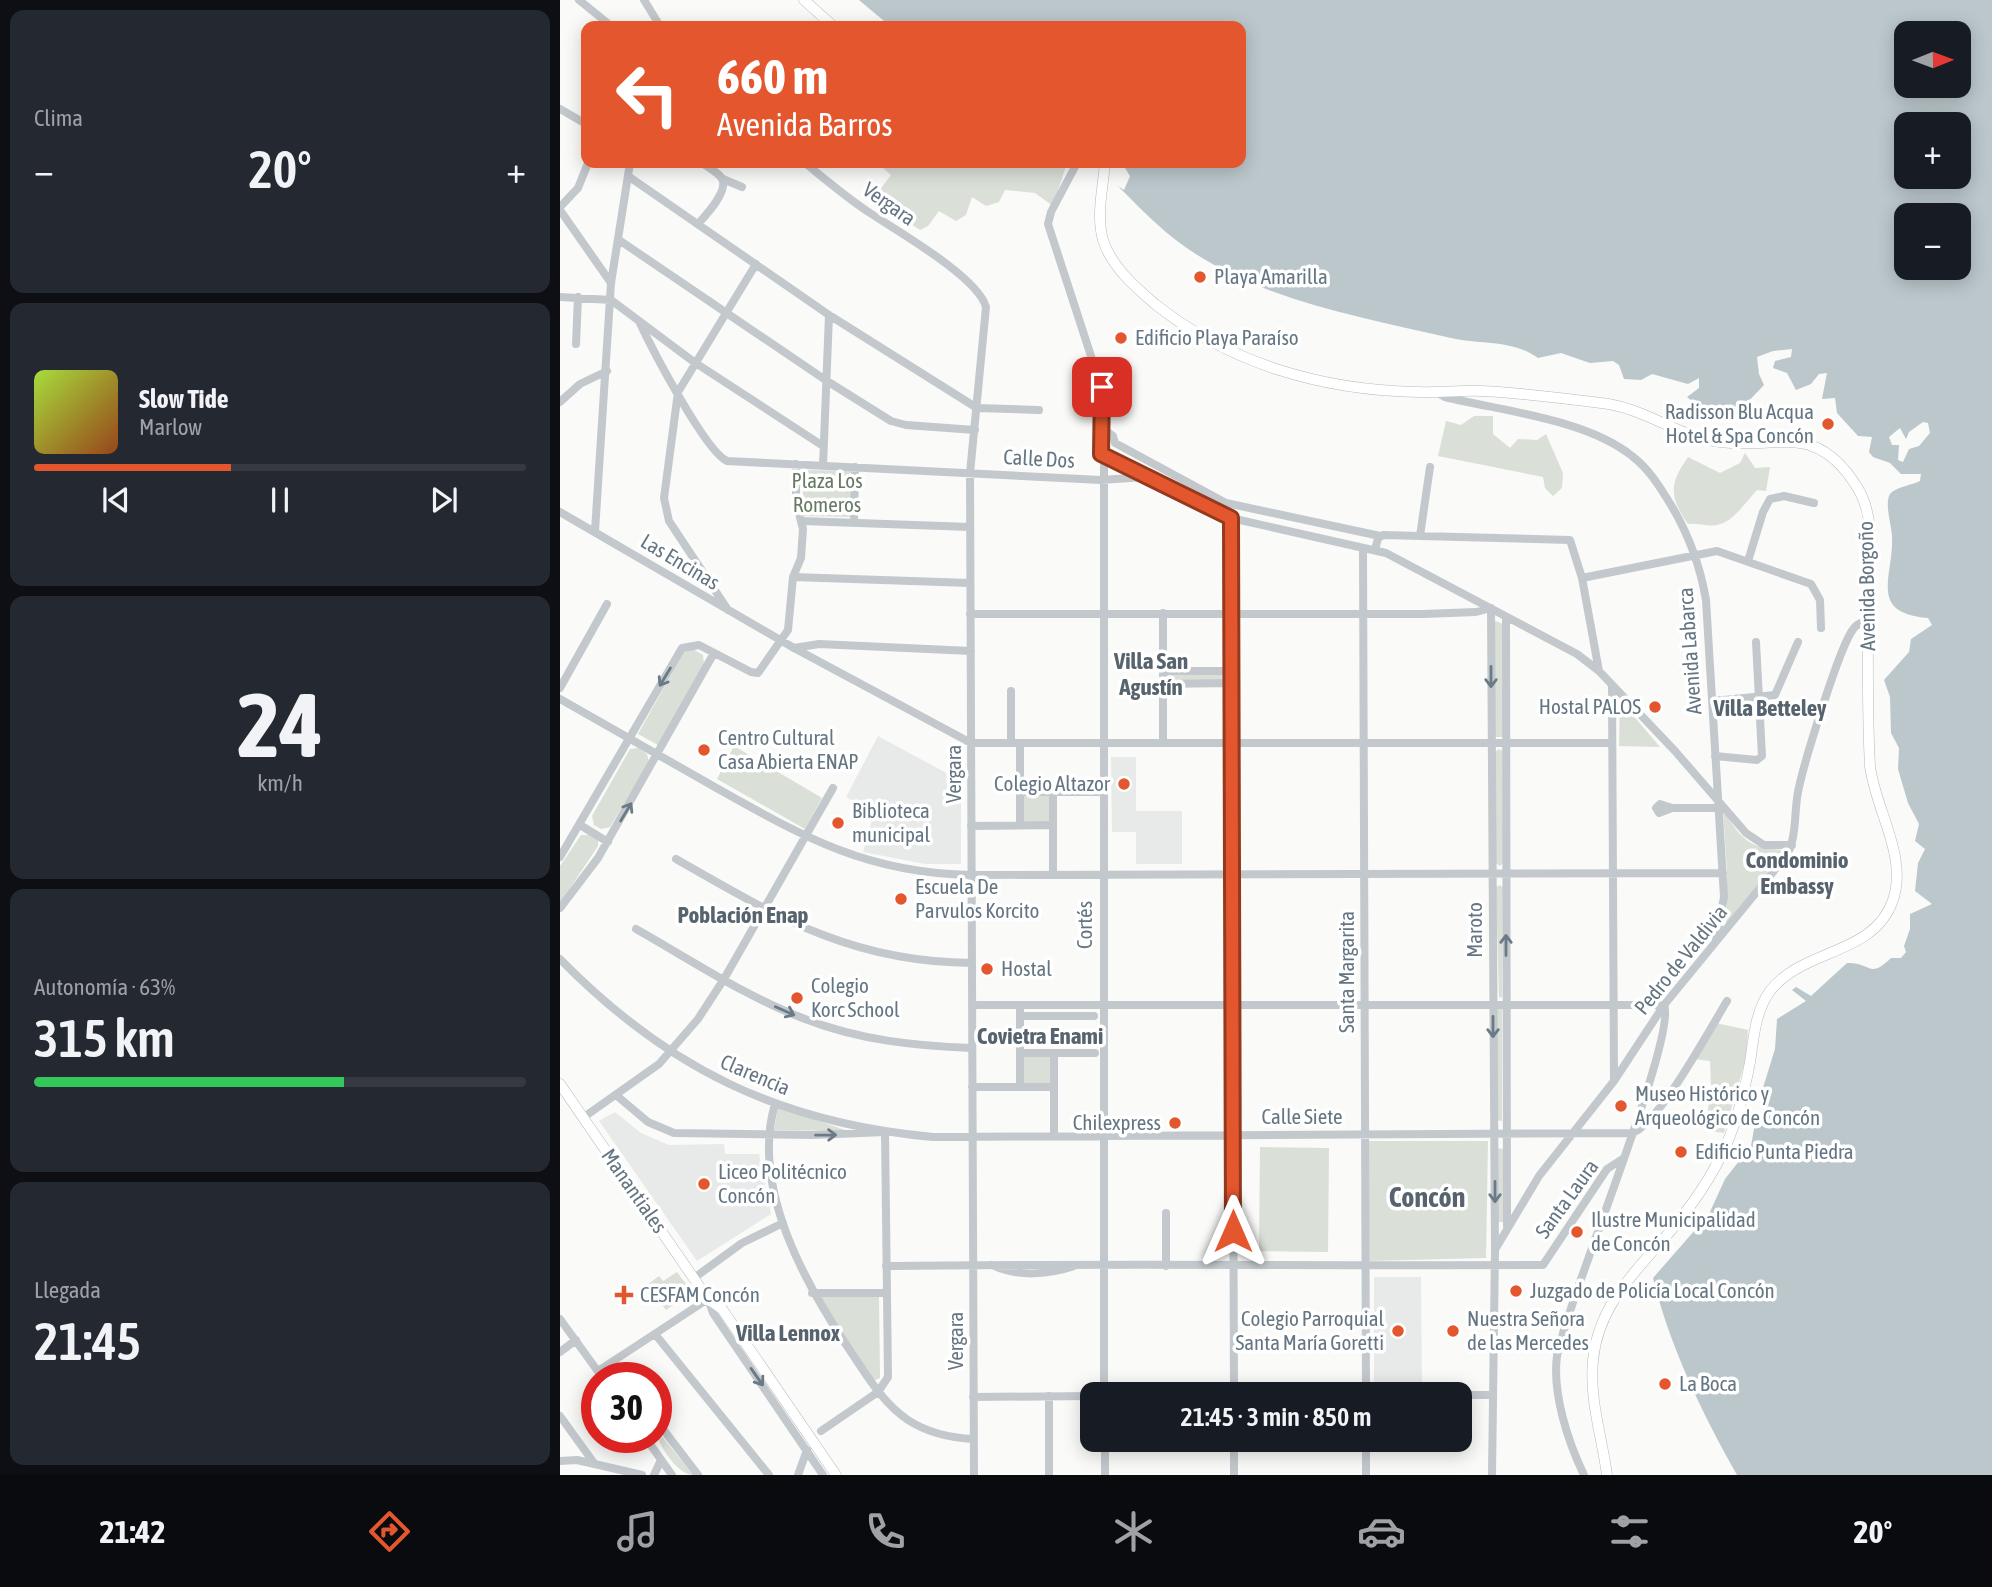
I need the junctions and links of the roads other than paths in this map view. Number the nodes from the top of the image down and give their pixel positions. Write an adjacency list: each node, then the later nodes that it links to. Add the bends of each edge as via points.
1 (579, 0): 4 (street)
2 (644, 0): 5 (street)
3 (804, 0): 6 (main road)
4 (605, 21)
5 (657, 21)
6 (827, 21)
7 (560, 109): 8 (street)
8 (581, 121)
9 (586, 168): 18 (street, via 578,188)
10 (629, 168): 15 (street)
11 (709, 168): 16 (street)
12 (812, 168): 36 (street, Vergara, via 939,259 983,298 986,320)
13 (1074, 168): 38 (street, Cortés, via 1048,224 1102,387)
14 (1105, 168): 34 (main road, Avenida Borgoño, via 1100,222 1104,244 1131,282 1167,313 1224,348 1298,377 1371,389)
15 (628, 176): 19 (street); 20 (street)
16 (723, 179): 17 (street); 19 (street, via 721,191)
17 (742, 187)
18 (560, 208): 22 (street)
19 (698, 224): 21 (street)
20 (619, 240): 22 (street); 26 (street)
21 (756, 264): 26 (street); 27 (street)
22 (611, 283): 25 (street)
23 (560, 297): 24 (street)
24 (579, 297): 25 (street); 29 (street)
25 (611, 300): 28 (street); 31 (street)
26 (725, 313): 30 (street); 32 (street)
27 (829, 315): 32 (street); 36 (street)
28 (639, 321): 30 (street); 33 (street)
29 (576, 344)
30 (694, 362): 33 (street); 40 (street)
31 (607, 372): 35 (street, via 580,384); 55 (street)
32 (827, 381): 39 (street, via 896,423); 40 (street)
33 (678, 392): 42 (street, Calle Dos, via 721,459); 67 (street, via 665,509)
34 (1438, 393): 60 (street, Avenida Labarca, via 1597,436 1624,449 1657,482); 74 (main road, Avenida Borgoño, via 1480,391 1609,404 1638,410 1709,440 1783,440 1815,447 1844,470 1865,505)
35 (560, 402)
36 (977, 408): 37 (street); 39 (street, Vergara)
37 (1039, 410)
38 (1102, 428): 41 (street, Cortés); 56 (street, via 1115,443 1226,503)
39 (975, 430): 46 (street, Vergara)
40 (823, 446): 43 (street)
41 (1101, 454): 47 (street); 48 (street, Cortés)
42 (796, 464): 43 (street, Calle Dos); 52 (street, via 796,502)
43 (823, 466): 44 (street, Calle Dos)
44 (855, 467): 46 (street, Calle Dos); 53 (street)
45 (1430, 467): 57 (street)
46 (970, 473): 48 (street, Calle Dos); 54 (street, Vergara)
47 (1148, 477): 48 (street, Calle Dos); 51 (street)
48 (1101, 480): 70 (street, Cortés)
49 (1814, 503): 61 (street, via 1784,496 1770,499)
50 (560, 512): 55 (street, Las Encinas)
51 (1231, 518): 58 (street); 68 (street)
52 (802, 521): 53 (street); 62 (street, via 801,558)
53 (854, 523): 54 (street)
54 (970, 527): 64 (street, Vergara)
55 (595, 531): 67 (street, Las Encinas)
56 (1380, 536): 57 (street); 59 (street)
57 (1420, 536): 63 (street, via 1568,539)
58 (1363, 550): 59 (street); 72 (street, Santa Margarita)
59 (1375, 550): 66 (street)
60 (1696, 554): 61 (street, via 1717,551); 63 (street); 92 (street, Avenida Labarca, via 1706,600)
61 (1748, 561): 75 (street, via 1811,584 1820,600)
62 (793, 577): 64 (street); 76 (street)
63 (1581, 578): 84 (street)
64 (970, 583): 69 (street, Vergara)
65 (607, 604): 88 (street)
66 (1491, 608): 72 (street); 73 (street); 100 (street, Maroto, one-way to 100)
67 (730, 612): 76 (street, Las Encinas)
68 (1231, 613): 71 (street); 72 (street); 83 (street)
69 (970, 614): 70 (street); 80 (street, Vergara)
70 (1102, 614): 71 (street); 98 (street, Cortés)
71 (1163, 614): 82 (street)
72 (1363, 614): 99 (street, Santa Margarita)
73 (1506, 617): 84 (street, via 1577,654); 101 (street, Maroto)
74 (1868, 621): 117 (street, Pedro de Valdivia, via 1849,636 1828,694 1799,784); 230 (main road, Avenida Borgoño, via 1870,766 1896,866 1893,900 1868,935 1799,965 1771,990 1757,1016 1740,1104 1723,1152 1662,1241 1612,1301 1595,1346 1592,1376)
75 (1821, 628)
76 (783, 641): 79 (street, Las Encinas); 81 (street, via 758,673)
77 (1756, 642): 91 (street)
78 (1798, 642): 91 (street, via 1778,693)
79 (794, 649): 80 (street, via 819,644); 96 (street, Las Encinas)
80 (971, 651): 96 (street, Vergara)
81 (714, 653): 93 (street, one-way to 93, via 695,644 682,648); 103 (street)
82 (1163, 671): 83 (street); 85 (street)
83 (1231, 671): 86 (street)
84 (1599, 671): 87 (street)
85 (1163, 684): 86 (street); 94 (street)
86 (1231, 684): 95 (street)
87 (1612, 686): 102 (street); 109 (street)
88 (560, 688)
89 (1011, 691): 97 (street)
90 (560, 699): 93 (street)
91 (1758, 699): 92 (street); 104 (street, via 1761,759)
92 (1713, 701): 104 (street, Avenida Labarca)
93 (629, 738): 103 (street); 111 (street)
94 (1163, 742): 95 (street); 98 (street)
95 (1231, 742): 99 (street); 127 (street)
96 (971, 743): 97 (street); 112 (street, Vergara)
97 (1016, 743): 98 (street); 106 (street)
98 (1102, 743): 108 (street, Cortés)
99 (1363, 743): 100 (street); 122 (street, Santa Margarita)
100 (1492, 743): 101 (street); 123 (street, Maroto)
101 (1506, 743): 102 (street); 124 (street, Maroto)
102 (1612, 743): 120 (street)
103 (658, 755): 115 (street); 116 (street, one-way to 103)
104 (1715, 756): 109 (street, Avenida Labarca)
105 (833, 789): 115 (street)
106 (1020, 792): 107 (street); 113 (street)
107 (1053, 792): 108 (street); 114 (street)
108 (1102, 792): 126 (street, Cortés)
109 (1718, 804): 110 (street); 117 (street, via 1756,842); 121 (street, Avenida Labarca)
110 (1672, 808)
111 (580, 825): 116 (street); 118 (street)
112 (971, 825): 113 (street); 128 (street, Vergara)
113 (1020, 825): 114 (street)
114 (1053, 825): 125 (street)
115 (804, 837): 128 (street, via 884,865); 130 (street)
116 (608, 842): 129 (street)
117 (1792, 845): 132 (street, Pedro de Valdivia)
118 (560, 857)
119 (676, 859): 130 (street)
120 (1612, 873): 121 (street); 124 (street); 144 (street)
121 (1723, 873): 132 (street, Avenida Labarca, via 1723,916)
122 (1364, 874): 123 (street); 127 (street); 141 (street, Santa Margarita)
123 (1493, 874): 124 (street); 142 (street, Maroto)
124 (1506, 874): 143 (street, Maroto, one-way to 124)
125 (1053, 875): 126 (street); 128 (street)
126 (1103, 875): 127 (street); 139 (street, Cortés)
127 (1232, 875): 140 (street)
128 (971, 876): 134 (street, Vergara)
129 (560, 908)
130 (763, 909): 134 (street, via 816,935 863,950); 135 (street)
131 (636, 929): 135 (street)
132 (1715, 943): 145 (street, Pedro de Valdivia)
133 (560, 959): 149 (street, Clarencia, via 613,1009)
134 (972, 963): 137 (street, Vergara)
135 (724, 979): 148 (street, one-way to 148, via 784,1011 848,1033 906,1044); 149 (street)
136 (1727, 1001): 162 (street, via 1661,1107 1640,1131)
137 (972, 1005): 138 (street); 148 (street, Vergara)
138 (1020, 1005): 139 (street); 146 (street)
139 (1103, 1005): 140 (street); 170 (street, Cortés)
140 (1232, 1005): 141 (street); 165 (street)
141 (1364, 1005): 142 (street); 166 (street, Santa Margarita)
142 (1493, 1005): 143 (street); 163 (street, Maroto, one-way to 163)
143 (1506, 1005): 144 (street); 167 (street, Maroto)
144 (1614, 1005): 145 (street); 153 (street)
145 (1664, 1005): 153 (street, Pedro de Valdivia); 162 (street, Santa Laura, via 1666,1026)
146 (1020, 1016): 147 (street); 150 (street)
147 (1094, 1016)
148 (972, 1048): 155 (street, Vergara)
149 (670, 1053): 158 (street); 159 (street, Clarencia)
150 (1020, 1053): 151 (street); 156 (street)
151 (1054, 1053): 152 (street); 157 (street)
152 (1095, 1053)
153 (1614, 1081): 168 (street, Pedro de Valdivia)
154 (560, 1084): 160 (main road, Manantiales)
155 (972, 1087): 156 (street); 171 (street, Vergara)
156 (1020, 1087): 157 (street)
157 (1054, 1087): 169 (street)
158 (616, 1095): 160 (street); 164 (street, via 648,1122 674,1133)
159 (775, 1104): 161 (street, Clarencia); 164 (street)
160 (583, 1117): 184 (main road, Manantiales)
161 (885, 1132): 164 (street, one-way to 161); 171 (street, Clarencia); 179 (street)
162 (1632, 1133): 168 (street, Calle Siete); 172 (street, Santa Laura)
163 (1494, 1134): 166 (street, Calle Siete); 167 (street, Calle Siete); 176 (street, Maroto, one-way to 176)
164 (767, 1135): 174 (street)
165 (1233, 1135): 166 (street, Calle Siete); 170 (street, Calle Siete); 181 (street)
166 (1365, 1135): 182 (street, Santa Margarita)
167 (1507, 1135): 168 (street, Calle Siete); 175 (street, Maroto)
168 (1571, 1135): 175 (street, Pedro de Valdivia)
169 (1054, 1136): 170 (street, Calle Siete); 171 (street, Calle Siete)
170 (1104, 1136): 183 (street, Cortés)
171 (972, 1137): 177 (street, Vergara)
172 (1624, 1158): 178 (street, Santa Laura, via 1607,1170 1543,1265); 229 (street, Santa Laura, via 1557,1361 1571,1443)
173 (1166, 1213): 180 (street)
174 (783, 1223): 184 (street, via 742,1243); 185 (street)
175 (1507, 1228): 176 (street, Maroto)
176 (1495, 1251): 178 (street, Maroto)
177 (973, 1265): 179 (street); 183 (street, via 988,1263 1010,1272 1031,1273 1080,1264); 202 (street, Vergara)
178 (1495, 1265): 182 (street); 199 (street, Maroto)
179 (886, 1266): 186 (street)
180 (1166, 1266): 181 (street); 183 (street)
181 (1233, 1266): 182 (street); 195 (street)
182 (1365, 1266): 196 (street, Santa Margarita)
183 (1104, 1267): 194 (street, Cortés)
184 (694, 1278): 187 (main road, Manantiales)
185 (812, 1293): 186 (street); 197 (street)
186 (887, 1293): 197 (street, via 888,1377)
187 (708, 1299): 189 (street); 207 (street, Manantiales, one-way to 207); 222 (main road, Manantiales, via 722,1309)
188 (560, 1319): 190 (street)
189 (655, 1334): 193 (street); 219 (street)
190 (576, 1340): 191 (street); 192 (street)
191 (560, 1352)
192 (592, 1362)
193 (616, 1362)
194 (1104, 1382)
195 (1234, 1382)
196 (1366, 1382)
197 (878, 1392): 204 (street); 205 (street, via 918,1426)
198 (1472, 1395): 199 (street)
199 (1493, 1395): 228 (street, Maroto)
200 (1049, 1396): 201 (street); 202 (street); 224 (street)
201 (1080, 1396)
202 (974, 1397): 205 (street, Vergara)
203 (560, 1416): 214 (street)
204 (821, 1431)
205 (974, 1439): 223 (street, Vergara)
206 (672, 1441): 218 (street)
207 (807, 1450): 220 (street); 221 (street, Manantiales)
208 (1105, 1452): 225 (street)
209 (1234, 1452): 226 (street)
210 (1366, 1452): 227 (street)
211 (656, 1453): 212 (street)
212 (661, 1460): 216 (street); 217 (street)
213 (560, 1461): 214 (street)
214 (594, 1464): 215 (street)
215 (642, 1475)
216 (654, 1475)
217 (672, 1475)
218 (698, 1475)
219 (769, 1475)
220 (798, 1475)
221 (823, 1475)
222 (836, 1475)
223 (974, 1475)
224 (1049, 1475)
225 (1105, 1475)
226 (1234, 1475)
227 (1366, 1475)
228 (1492, 1475)
229 (1584, 1475)
230 (1607, 1475)

